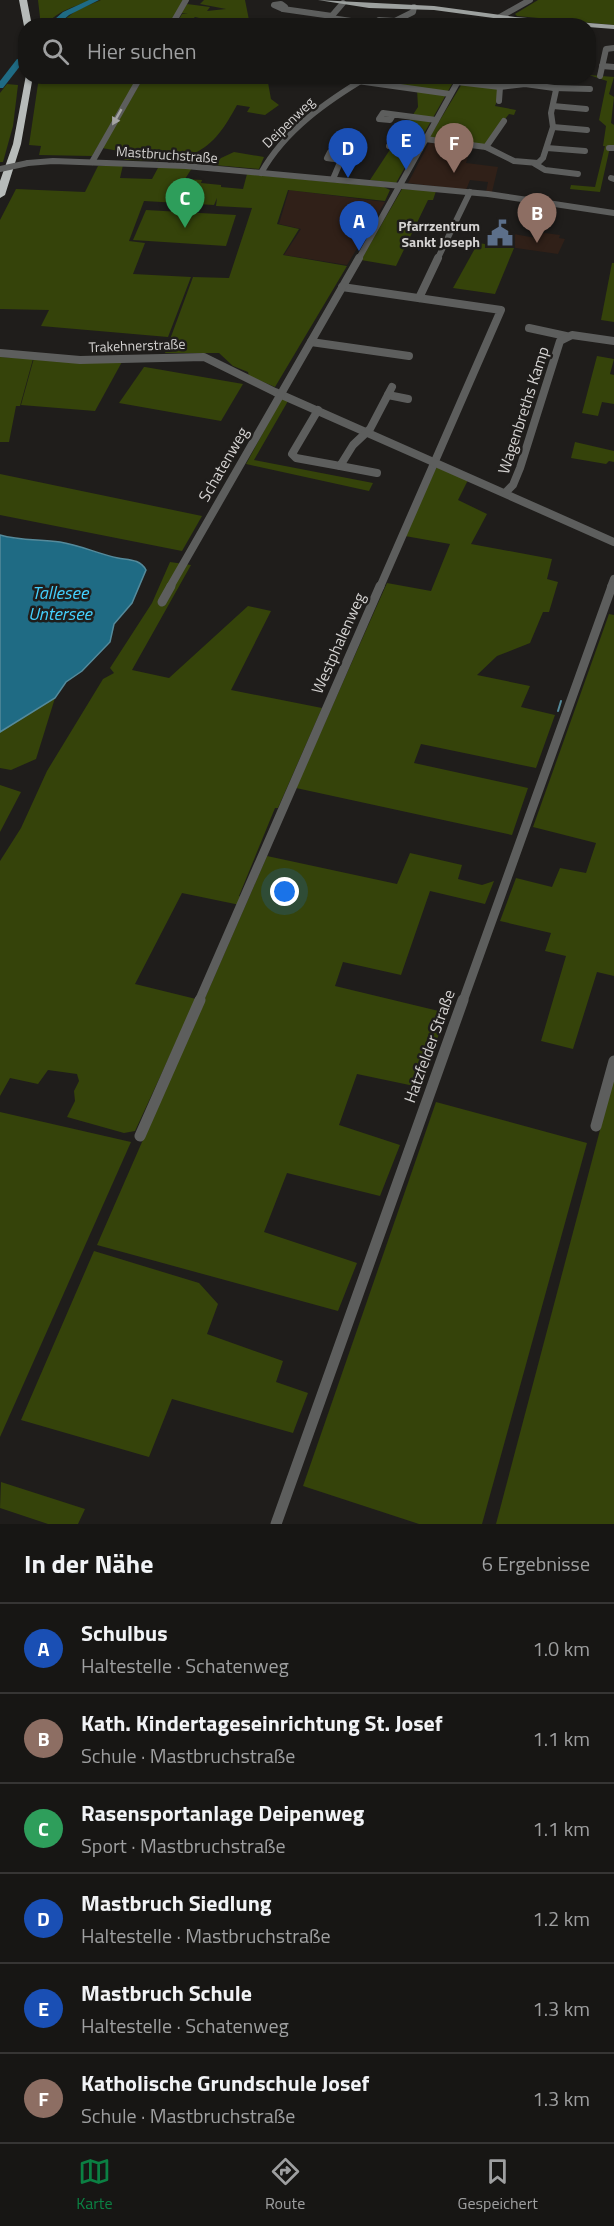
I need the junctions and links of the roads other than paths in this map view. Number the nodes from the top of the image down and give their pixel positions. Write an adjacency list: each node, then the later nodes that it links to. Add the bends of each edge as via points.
1 (23, 0): 11 (highway)
2 (186, 0): 12 (street)
3 (321, 0): 5 (main road)
4 (530, 0): 10 (street)
5 (343, 3): 6 (main road); 9 (street)
6 (414, 7): 10 (main road); 15 (street)
7 (283, 9): 9 (street)
8 (386, 15): 14 (street)
9 (331, 17): 13 (street)
10 (500, 17): 16 (main road)
11 (26, 18)
12 (176, 18)
13 (336, 18)
14 (382, 18)
15 (402, 18)
16 (511, 18)
17 (596, 25): 18 (main road)
18 (614, 27)
19 (614, 48): 20 (street, via 606,49)
20 (602, 66): 21 (street); 22 (street)
21 (614, 67)
22 (600, 76)
23 (28, 84): 56 (highway, via 17,144)
24 (136, 84): 47 (street, one-way to 47)
25 (355, 84): 51 (street, Deipenweg, via 327,101 273,151)
26 (373, 84): 32 (street)
27 (456, 84): 32 (street, Schatenweg)
28 (485, 84): 29 (street)
29 (500, 87): 30 (street, via 525,84); 33 (street)
30 (554, 88): 31 (street); 34 (street)
31 (590, 89)
32 (450, 94): 37 (street, Schatenweg)
33 (499, 101)
34 (553, 106): 35 (street); 39 (street)
35 (586, 109)
36 (393, 115): 37 (street)
37 (436, 120): 41 (street, Schatenweg)
38 (504, 121): 43 (street)
39 (553, 127): 40 (street); 44 (street)
40 (587, 130)
41 (425, 139): 43 (street); 45 (street, Schatenweg)
42 (389, 146): 45 (street)
43 (486, 147): 49 (street, via 514,161)
44 (547, 148): 46 (street); 49 (street, via 542,161)
45 (420, 149): 54 (street, Schatenweg)
46 (585, 152)
47 (92, 159): 50 (street, Mastbruchstraße, bridge, via 53,160); 51 (street, Mastbruchstraße)
48 (341, 160): 53 (street)
49 (535, 164): 52 (street, via 545,170)
50 (0, 169)
51 (261, 173): 53 (street, Mastbruchstraße)
52 (579, 174)
53 (333, 179): 54 (street, Mastbruchstraße)
54 (400, 185): 55 (street, Mastbruchstraße); 58 (street, Schatenweg)
55 (470, 192): 57 (street, Mastbruchstraße); 59 (street)
56 (0, 195)
57 (614, 213)
58 (342, 287): 59 (street, Westphalenweg); 63 (street, Schatenweg)
59 (419, 298): 72 (street, Westphalenweg, via 501,310)
60 (529, 328): 61 (street, Wagenbreths Kamp)
61 (566, 336): 62 (street, Wagenbreths Kamp); 75 (street, Wagenbreths Kamp, via 560,341 520,468)
62 (614, 341)
63 (311, 342): 65 (street); 67 (street, Schatenweg)
64 (0, 353): 67 (street, Trakehnerstraße, via 80,360 204,357)
65 (409, 356)
66 (392, 387): 68 (street)
67 (281, 394): 70 (street, Trakehnerstraße); 78 (street, Schatenweg)
68 (388, 395): 69 (street); 71 (street)
69 (408, 399)
70 (318, 410): 71 (street, Trakehnerstraße); 73 (street, via 292,454)
71 (367, 432): 72 (street, Trakehnerstraße); 73 (street)
72 (434, 462): 75 (street, Trakehnerstraße); 81 (street, Westphalenweg)
73 (340, 466): 74 (street)
74 (377, 473)
75 (506, 492): 76 (street, Trakehnerstraße)
76 (614, 542)
77 (614, 579): 82 (street, Hatzfelder Straße)
78 (162, 602)
79 (614, 1061): 80 (street)
80 (596, 1126)
81 (140, 1136)
82 (276, 1524)

